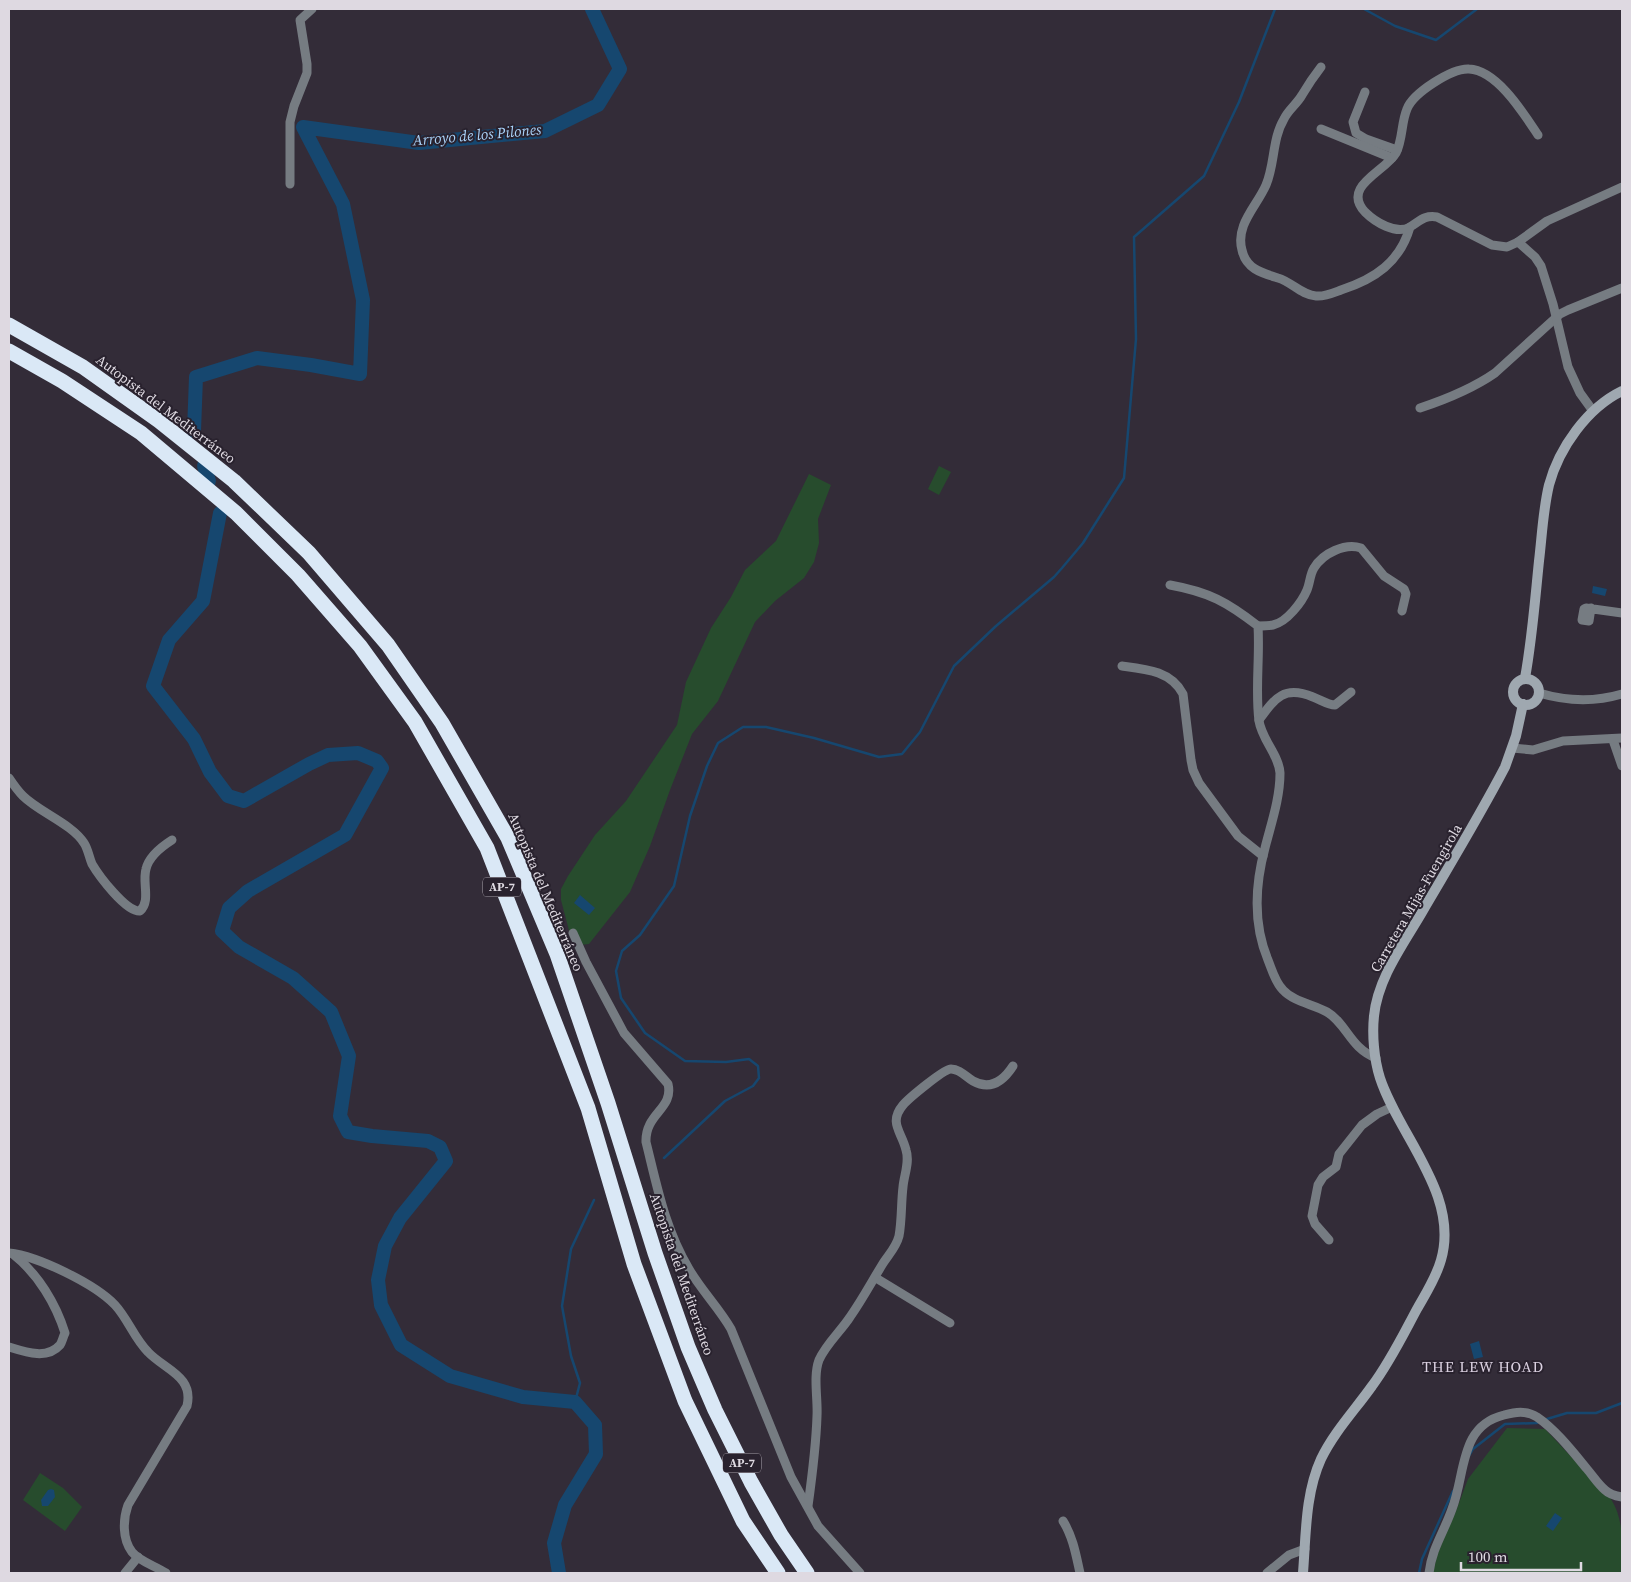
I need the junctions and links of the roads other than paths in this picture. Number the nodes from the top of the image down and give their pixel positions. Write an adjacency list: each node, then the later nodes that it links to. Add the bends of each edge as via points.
1 (302, 9): 3 (street)
2 (312, 9): 3 (street)
3 (300, 20): 9 (street, via 307,73 290,122)
4 (1321, 67): 11 (street, via 1279,128 1266,184 1241,231 1245,258 1258,271 1289,282 1307,294 1326,295 1354,286 1381,270 1400,252)
5 (1365, 92): 8 (street, via 1354,122 1356,133)
6 (1321, 129): 8 (street)
7 (1538, 135): 8 (street, via 1522,110 1488,75 1477,70 1460,69 1411,100)
8 (1394, 154): 11 (street, via 1363,184 1358,200 1365,212 1378,223 1400,229)
9 (290, 184)
10 (1622, 187): 12 (street, via 1547,220)
11 (1410, 227): 12 (street, via 1430,216 1492,245 1507,247)
12 (1518, 242): 14 (street, via 1541,266)
13 (1622, 288): 14 (street, via 1568,310)
14 (1556, 319): 18 (street, via 1483,381); 19 (street, via 1568,367)
15 (9, 325): 55 (highway, Autopista del Mediterráneo / AP-7, via 83,367 160,421 234,481 316,560 388,645 442,723 508,838 557,954 655,1253 688,1347 715,1410 751,1482)
16 (9, 351): 54 (highway, AP-7, via 141,433 236,513 298,575 360,646 415,722 487,848 588,1108 634,1264 685,1402 743,1521)
17 (1622, 391): 19 (main road)
18 (1420, 408)
19 (1593, 411): 26 (main road, via 1567,445 1550,484 1543,518)
20 (1170, 584): 24 (street, via 1209,595 1238,610)
21 (1591, 608): 23 (street)
22 (1402, 611): 24 (street, via 1404,589 1384,576 1361,548 1348,546 1317,564 1303,597 1282,620 1275,625)
23 (1622, 613)
24 (1258, 626): 31 (street)
25 (1122, 666): 37 (street, via 1152,670 1178,686 1183,694 1193,770 1199,783 1238,836)
26 (1526, 678): 28 (main road, via 1537,685); 30 (main road, via 1515,684 1513,692 1516,700)
27 (1351, 692): 31 (street, via 1336,705 1300,693 1285,693 1278,696)
28 (1539, 693): 29 (street, via 1575,700 1611,698); 30 (main road, via 1535,701)
29 (1622, 694)
30 (1523, 704): 33 (main road, Carretera Mijas-Fuengirola)
31 (1259, 720): 37 (street, via 1280,774)
32 (1618, 739): 33 (street, via 1563,741 1533,750); 34 (street)
33 (1512, 748): 39 (main road, Carretera Mijas-Fuengirola, via 1493,790 1384,981 1374,1016)
34 (1622, 766)
35 (9, 778): 36 (street, via 23,797 83,841 96,869 134,912 140,912 145,904 146,868 151,858)
36 (172, 840)
37 (1263, 856): 39 (street, via 1257,911 1262,946 1277,983 1292,997 1328,1013 1358,1048)
38 (573, 933): 48 (street, via 624,1033 668,1084 667,1100 646,1131 662,1210 689,1270 731,1328 791,1477)
39 (1376, 1058): 41 (main road, Carretera Mijas-Fuengirola, via 1379,1077)
40 (1013, 1066): 44 (street, via 993,1085 974,1082 953,1068 945,1069 903,1105 896,1119 896,1129 908,1158 898,1238)
41 (1392, 1106): 42 (street, via 1362,1125 1339,1154 1336,1166 1318,1185 1312,1216); 50 (main road, Carretera Mijas-Fuengirola, via 1428,1173 1440,1205 1444,1243 1441,1259 1400,1342 1373,1385 1328,1445 1320,1462 1308,1510)
42 (1329, 1240)
43 (10, 1254): 46 (street, via 24,1264 41,1285 65,1333 60,1345 47,1353 33,1354); 51 (street, via 43,1262 102,1293 126,1318 149,1353 186,1384 189,1393 187,1406 124,1515 128,1543)
44 (876, 1278): 45 (street); 48 (street, via 819,1360 813,1473)
45 (950, 1323)
46 (9, 1348)
47 (1622, 1497): 60 (street, via 1605,1490 1537,1417 1519,1412 1496,1416 1480,1426 1470,1441 1458,1493 1431,1556)
48 (808, 1506): 56 (street, via 818,1526)
49 (1063, 1521): 57 (street, via 1076,1552)
50 (1305, 1549): 58 (street, via 1288,1555); 59 (main road, Carretera Mijas-Fuengirola)
51 (138, 1557): 52 (street); 53 (street)
52 (125, 1573)
53 (166, 1573)
54 (778, 1573)
55 (807, 1573)
56 (860, 1573)
57 (1080, 1573)
58 (1267, 1573)
59 (1302, 1573)
60 (1429, 1573)

